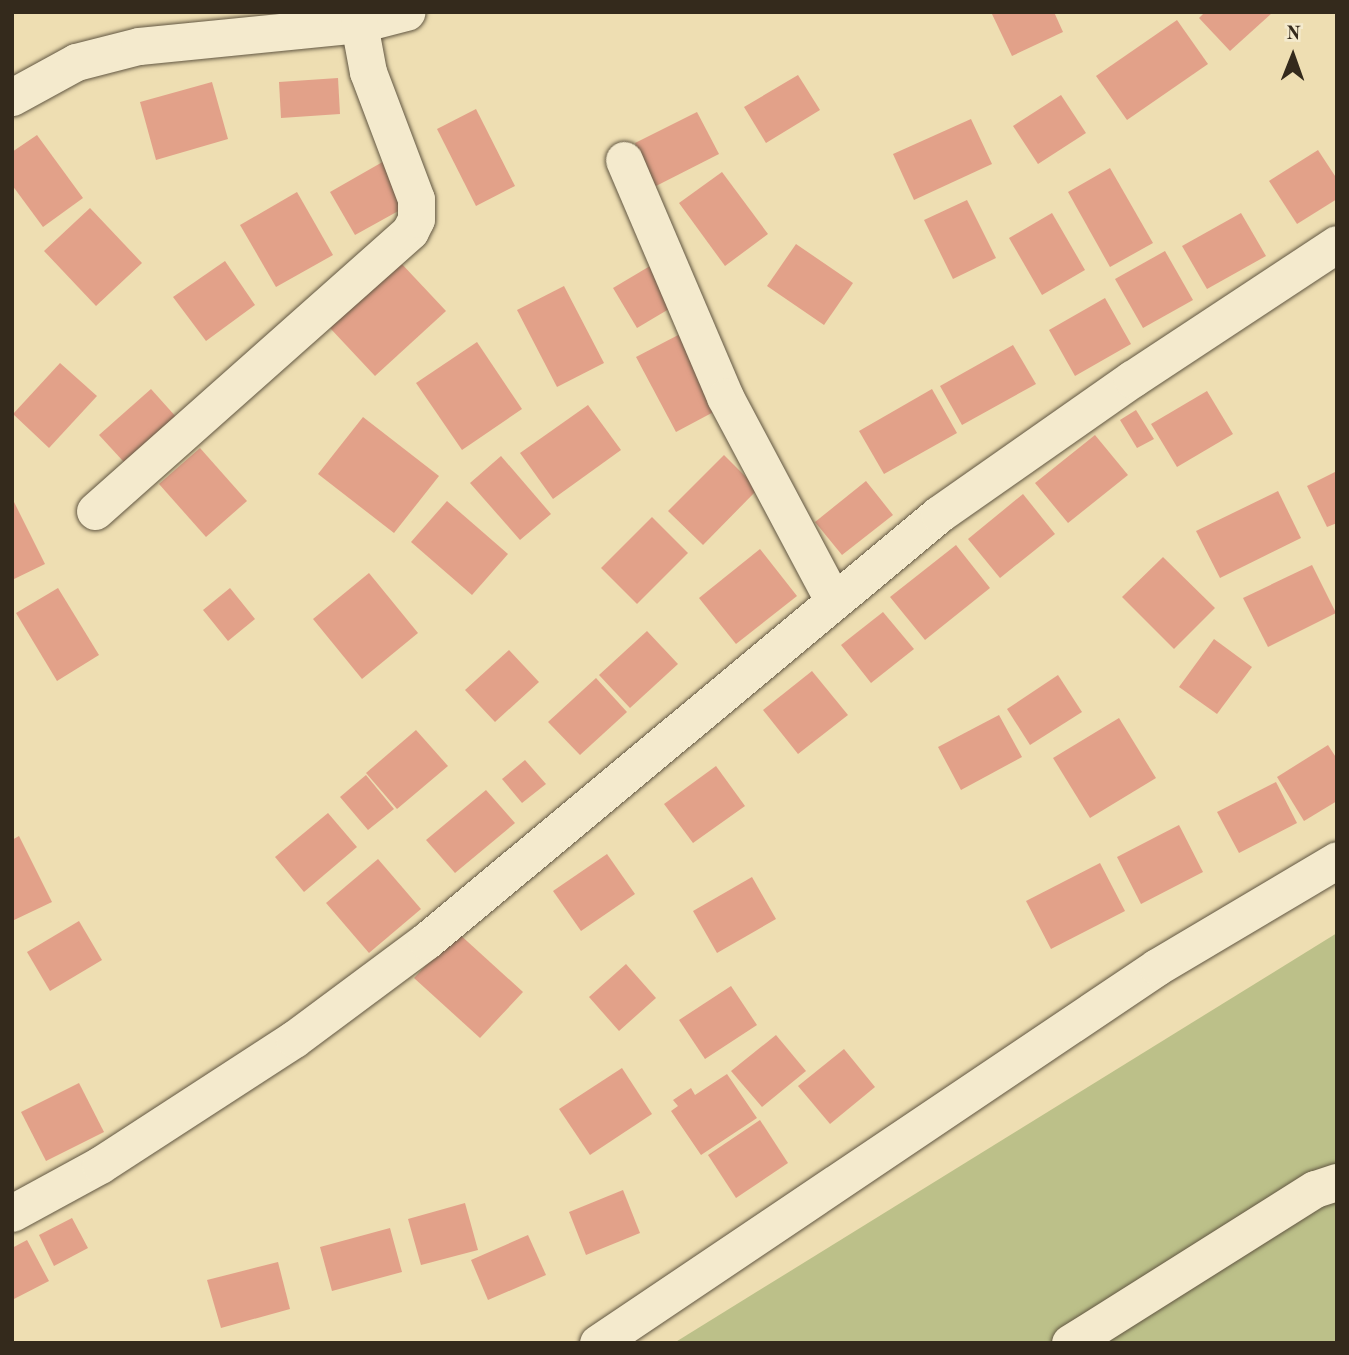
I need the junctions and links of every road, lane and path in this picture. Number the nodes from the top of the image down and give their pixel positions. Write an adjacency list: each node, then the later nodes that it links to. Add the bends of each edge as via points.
1 (406, 12): 2 (street)
2 (359, 24): 3 (street, via 139,46 76,62); 6 (street, via 368,72 416,199 416,219 410,230)
3 (12, 97)
4 (624, 160): 7 (street, via 725,397)
5 (1337, 244): 7 (street, via 984,482)
6 (95, 511)
7 (832, 598): 10 (street, via 766,658 382,973 294,1039 100,1164)
8 (1337, 860): 11 (street, via 1157,967)
9 (1337, 1182): 12 (street, via 1315,1189)
10 (12, 1213)
11 (598, 1343)
12 (1070, 1343)

